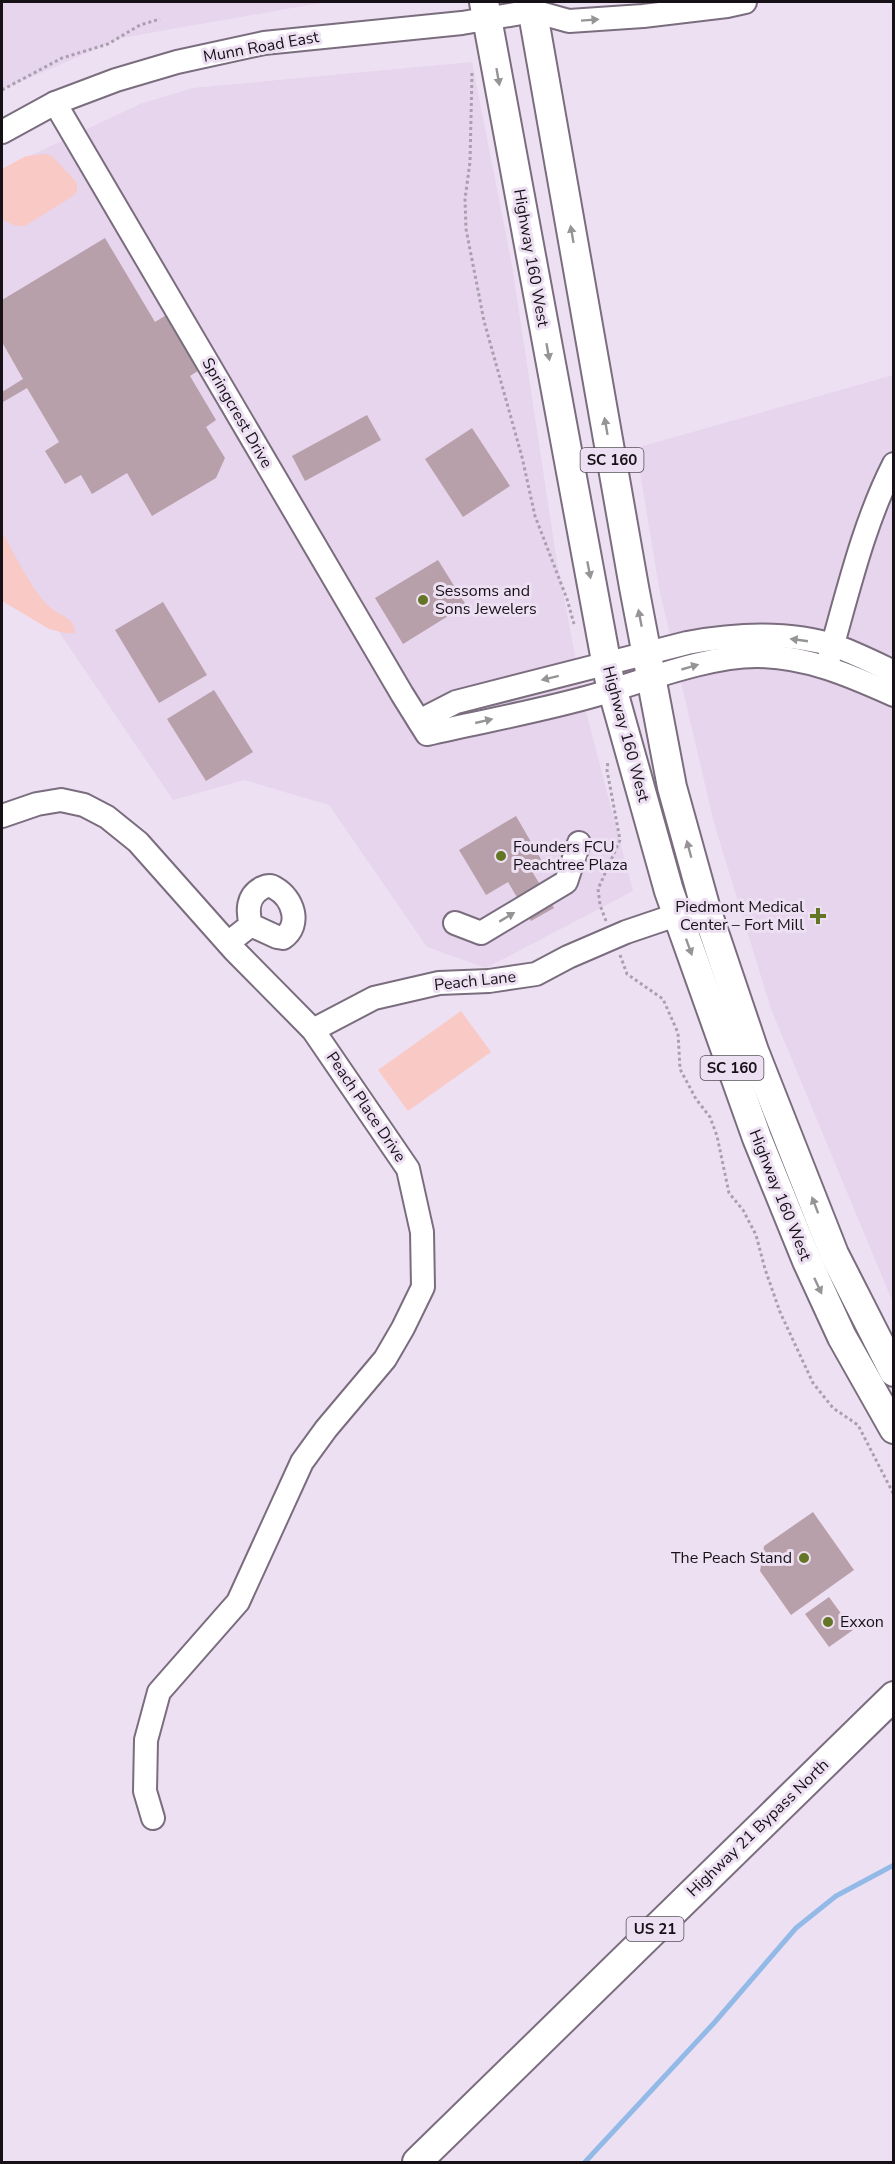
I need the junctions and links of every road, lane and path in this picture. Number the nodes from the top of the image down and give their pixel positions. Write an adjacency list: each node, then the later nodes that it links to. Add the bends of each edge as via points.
1 (745, 2): 2 (street, one-way to 1, via 569,21)
2 (536, 5): 3 (street, Munn Road East); 12 (main road, Highway 160 West / SC 160, one-way to 2)
3 (486, 11): 7 (street, Munn Road East, via 264,43 177,62); 12 (main road, Highway 160 West / SC 160, one-way to 12)
4 (160, 19): 6 (path, via 140,25 108,44 62,58)
5 (472, 69): 10 (path, via 466,229 484,321 535,516)
6 (2, 90)
7 (55, 103): 8 (street, Munn Road East); 12 (street, Springcrest Drive, via 423,728)
8 (2, 132)
9 (894, 464): 11 (street, via 867,527)
10 (575, 628)
11 (830, 656): 12 (street, Springcrest Drive, via 801,660 730,658); 13 (street); 14 (street)
12 (630, 671): 18 (main road, Highway 160 West / SC 160, one-way to 12, via 672,787); 19 (main road, Highway 160 West / SC 160)
13 (894, 672)
14 (894, 695)
15 (608, 759): 22 (path, via 620,840 598,889)
16 (2, 816): 23 (street, Peach Place Drive, via 61,800 84,805 138,842)
17 (579, 843): 20 (street, one-way to 17, via 481,933 566,882)
18 (705, 906): 19 (street, Peach Lane); 25 (main road, Highway 160 West / SC 160, one-way to 18, via 834,1254 754,1051)
19 (677, 914): 22 (street, Peach Lane); 26 (main road, Highway 160 West / SC 160, one-way to 26, via 757,1138 807,1261 842,1337)
20 (455, 923)
21 (251, 926): 23 (street)
22 (613, 937): 24 (street, Peach Lane, via 536,974 439,983 374,998); 27 (path, via 627,974 663,999 678,1033 680,1069 710,1117 729,1193 756,1235 780,1312 813,1383 833,1408 858,1425)
23 (228, 943): 24 (street, Peach Place Drive)
24 (313, 1030): 29 (street, Peach Place Drive, via 408,1169 422,1232 423,1287 385,1359 302,1462 238,1602 159,1692 146,1740 145,1791)
25 (894, 1372)
26 (894, 1429)
27 (894, 1495)
28 (894, 1696): 30 (main road, Highway 21 Bypass North / US 21)
29 (153, 1818)
30 (417, 2163)

